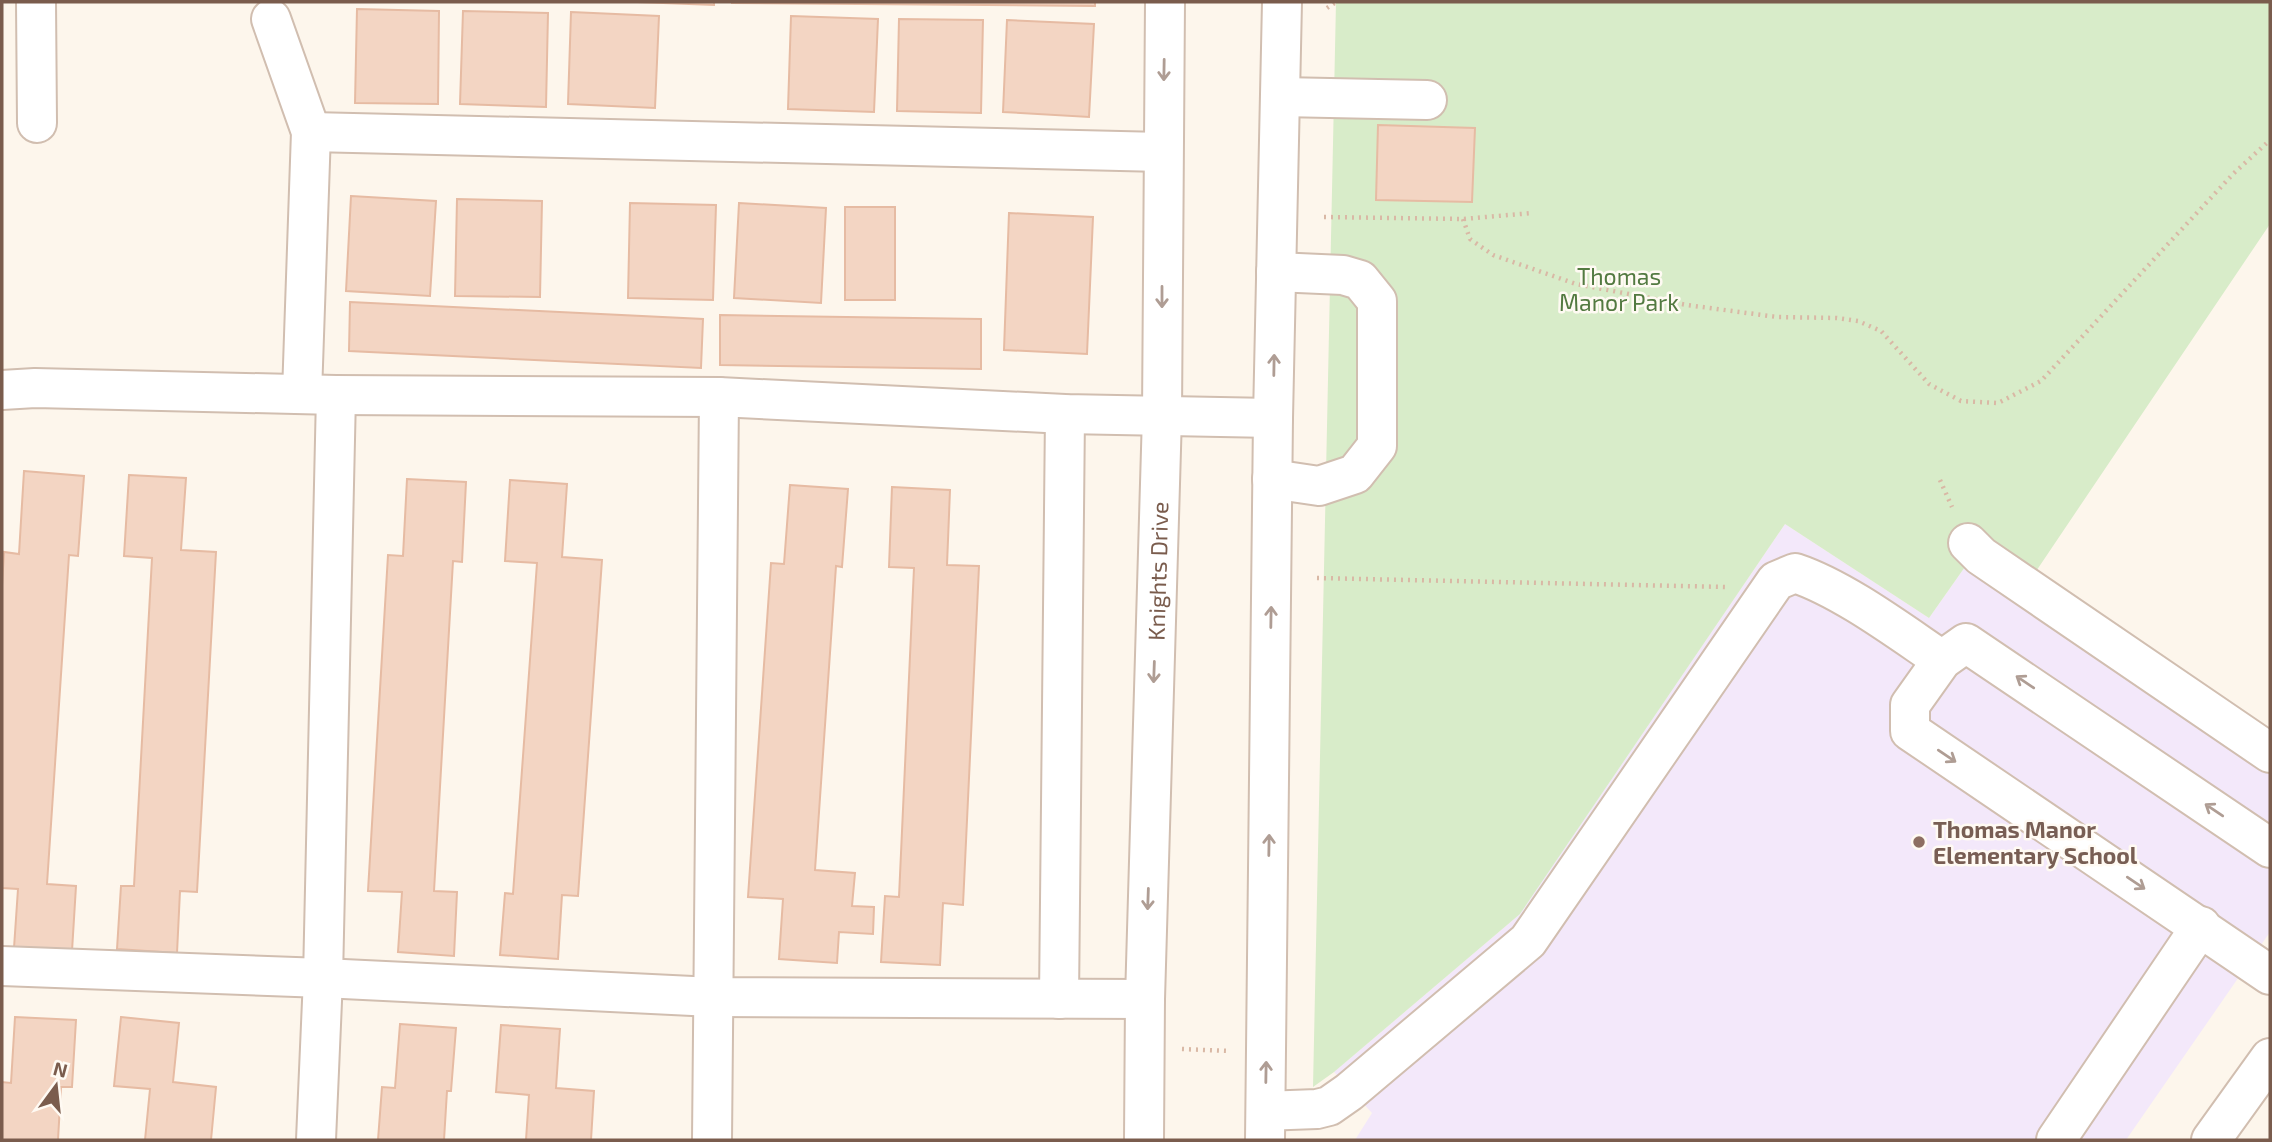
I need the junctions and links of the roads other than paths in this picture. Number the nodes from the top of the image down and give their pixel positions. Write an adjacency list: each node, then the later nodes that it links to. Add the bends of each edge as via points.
1 (36, 2): 7 (street)
2 (1165, 2): 9 (street, Knights Drive, one-way to 9)
3 (1282, 2): 5 (street)
4 (271, 19): 8 (street)
5 (1281, 97): 6 (street); 10 (street)
6 (1427, 100)
7 (37, 123)
8 (311, 132): 9 (street); 12 (street)
9 (1162, 152): 15 (street, Knights Drive, one-way to 15)
10 (1276, 272): 16 (street, one-way to 10); 17 (street, via 1343,275 1360,280 1377,301 1377,446 1355,474 1319,486)
11 (2, 390): 12 (street)
12 (319, 394): 13 (street); 25 (street)
13 (719, 397): 14 (street); 26 (street)
14 (1065, 414): 15 (street); 27 (street)
15 (1161, 415): 16 (street); 28 (street, Knights Drive, one-way to 28)
16 (1273, 418): 17 (street)
17 (1272, 479): 30 (street, one-way to 17)
18 (1968, 543): 20 (street)
19 (1942, 660): 21 (street, one-way to 19, via 1966,642); 22 (street, one-way to 22, via 1910,705 1909,731); 30 (street, via 1814,579 1795,573 1776,581 1528,941 1329,1106)
20 (2270, 753)
21 (2270, 848)
22 (2201, 926): 24 (street); 34 (street)
23 (2, 966): 25 (street)
24 (2270, 975)
25 (323, 978): 26 (street); 31 (street)
26 (713, 997): 27 (street); 32 (street)
27 (1059, 999): 28 (street)
28 (1145, 999): 33 (street, Knights Drive)
29 (2270, 1058): 35 (street)
30 (1265, 1126)
31 (316, 1140)
32 (712, 1140)
33 (1143, 1140)
34 (2056, 1140)
35 (2211, 1140)

